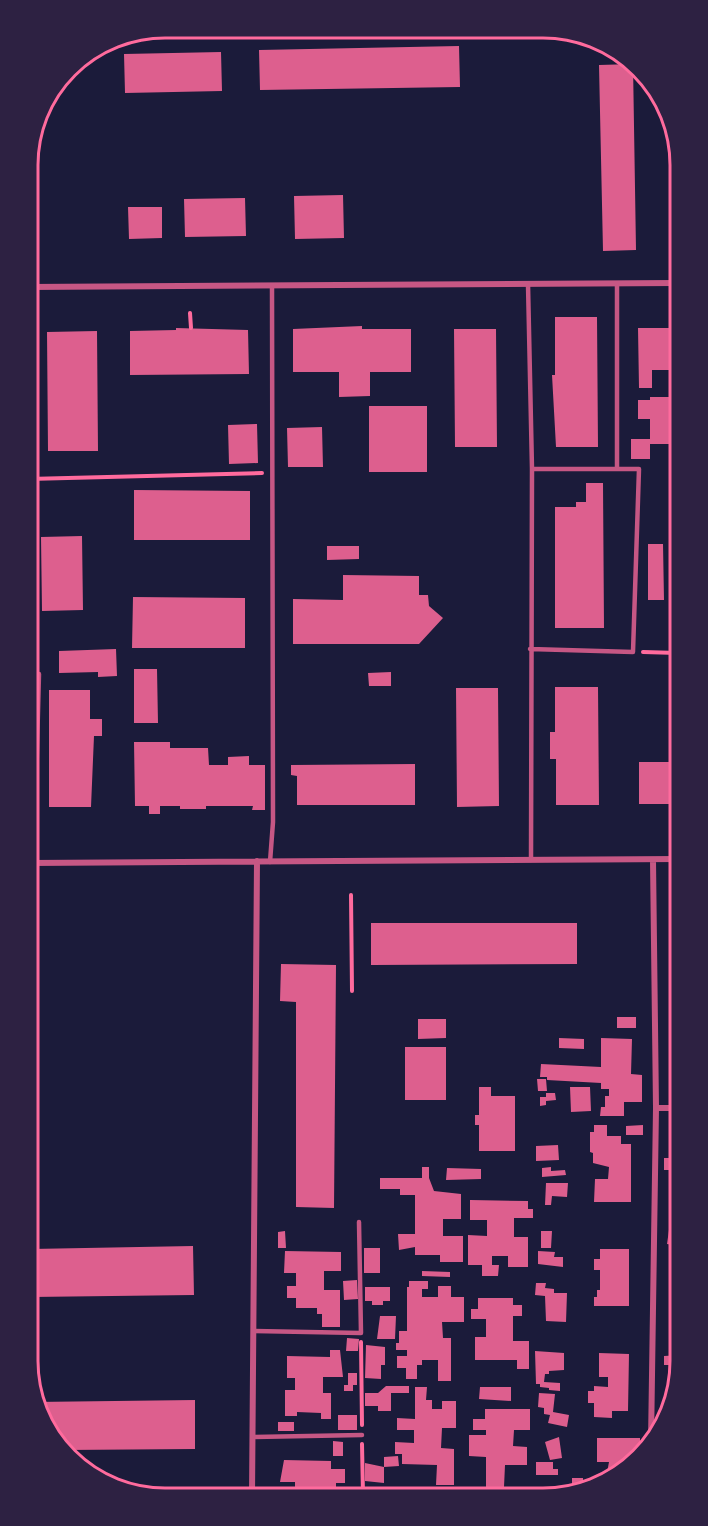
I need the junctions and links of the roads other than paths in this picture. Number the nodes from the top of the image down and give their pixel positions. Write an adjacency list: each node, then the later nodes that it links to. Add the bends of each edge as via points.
1 (670, 283): 3 (street)
2 (528, 284): 3 (street); 4 (street); 7 (lane)
3 (617, 284): 6 (lane)
4 (272, 285): 5 (street); 15 (lane)
5 (38, 287)
6 (617, 469): 7 (lane); 8 (lane, via 639,469 633,652)
7 (532, 470): 8 (lane)
8 (530, 650): 12 (lane)
9 (39, 674): 10 (lane)
10 (38, 701)
11 (670, 859): 13 (street)
12 (531, 860): 13 (street); 15 (street)
13 (653, 860): 17 (street)
14 (257, 861): 15 (street); 16 (street); 20 (street)
15 (270, 862)
16 (38, 863)
17 (656, 1108): 18 (street); 21 (street)
18 (670, 1108)
19 (359, 1222): 20 (lane, via 361,1333)
20 (254, 1331): 23 (street)
21 (651, 1428)
22 (362, 1435): 23 (lane)
23 (253, 1437): 24 (street)
24 (252, 1488)

